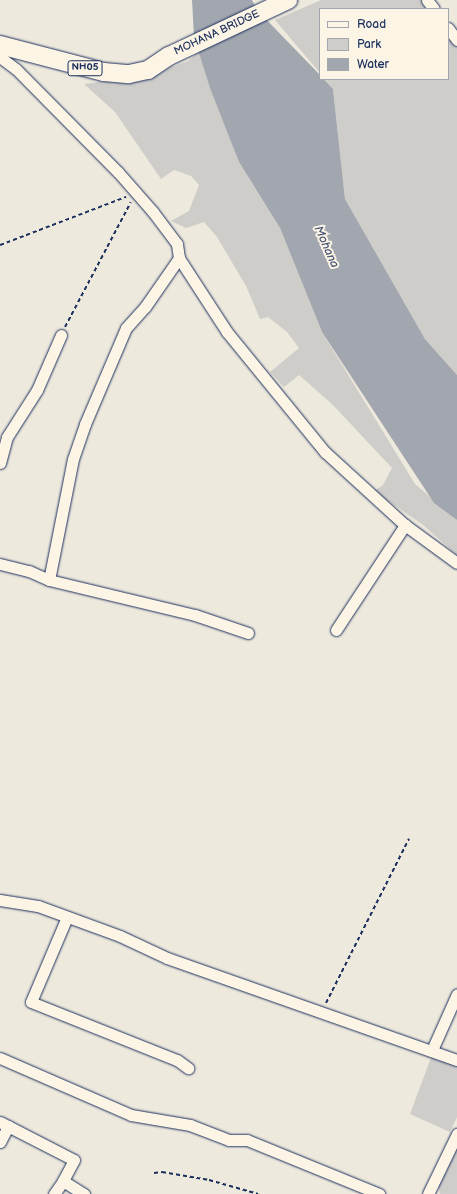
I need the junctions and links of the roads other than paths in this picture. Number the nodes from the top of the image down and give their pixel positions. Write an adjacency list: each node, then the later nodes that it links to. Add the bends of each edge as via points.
1 (288, 0): 6 (main road, MOHANA BRIDGE / NH05, via 169,56 148,70 129,74 104,72)
2 (427, 0): 3 (street)
3 (433, 8)
4 (449, 29): 5 (street)
5 (457, 40)
6 (0, 45)
7 (0, 57): 8 (street, via 16,69 136,192 177,244)
8 (179, 258): 11 (street, via 227,332 325,452); 14 (street, via 145,307 126,328 84,424 73,459)
9 (61, 335): 10 (street, via 37,390 7,437)
10 (0, 463)
11 (405, 525): 12 (street); 15 (street)
12 (457, 563)
13 (0, 564): 14 (street, via 29,571)
14 (49, 580): 16 (street, via 175,610)
15 (336, 630)
16 (248, 633)
17 (0, 900): 18 (street, via 38,906)
18 (68, 918): 20 (street, via 120,936 168,958); 23 (street, via 31,1002 177,1060)
19 (457, 994): 20 (street)
20 (432, 1050): 22 (street)
21 (0, 1058): 30 (street, via 131,1115 190,1125 229,1140 247,1140)
22 (457, 1060)
23 (188, 1068)
24 (4, 1124): 26 (street); 27 (street, via 74,1160)
25 (457, 1134): 31 (street)
26 (0, 1142)
27 (63, 1181): 28 (street); 29 (street)
28 (54, 1194)
29 (84, 1194)
30 (379, 1194)
31 (428, 1194)

